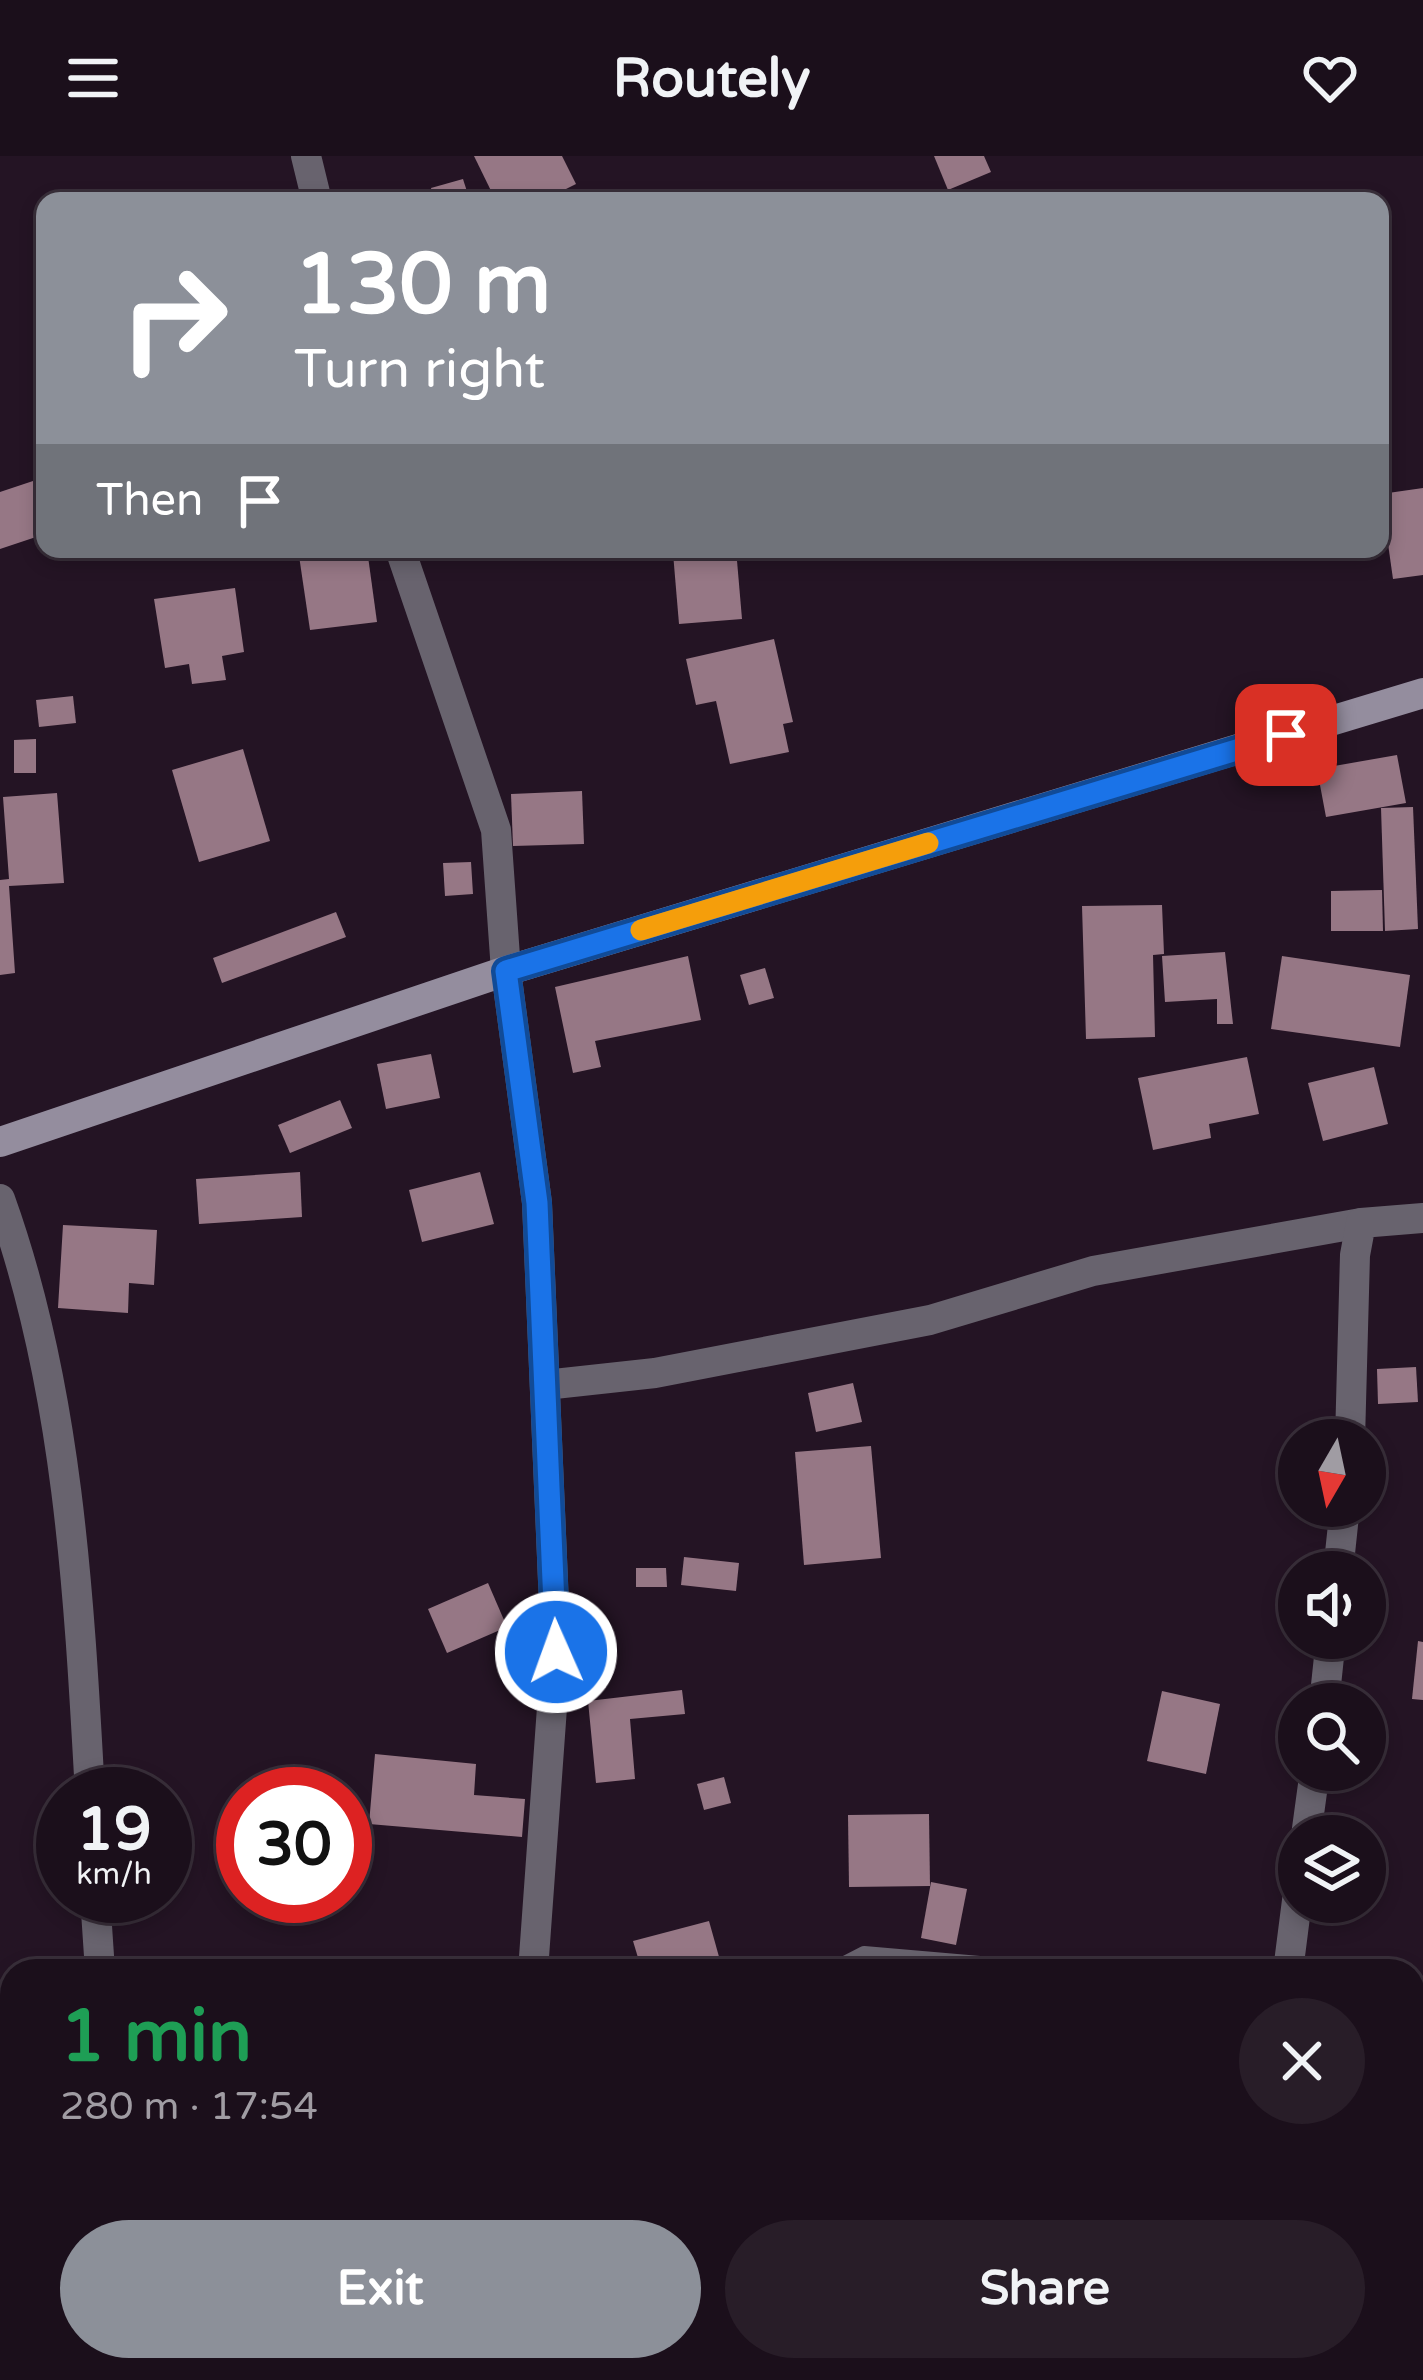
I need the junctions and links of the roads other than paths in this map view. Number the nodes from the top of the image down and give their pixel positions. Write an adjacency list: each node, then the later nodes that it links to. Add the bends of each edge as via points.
1 (306, 156): 2 (street)
2 (314, 192)
3 (403, 558): 5 (street, via 496,830)
4 (1423, 693): 5 (main road)
5 (506, 971): 6 (main road); 10 (street, via 537,1203)
6 (0, 1142)
7 (0, 1199): 12 (street, via 32,1289 68,1498)
8 (1423, 1218): 9 (street)
9 (1361, 1223): 10 (street, via 1094,1271 931,1320 780,1350); 11 (street)
10 (545, 1385): 16 (street, via 556,1652)
11 (1351, 1419)
12 (88, 1767)
13 (97, 1923): 15 (street)
14 (1294, 1923): 19 (street)
15 (99, 1959)
16 (533, 1959)
17 (855, 1959): 18 (lane)
18 (923, 1959)
19 (1290, 1959)

